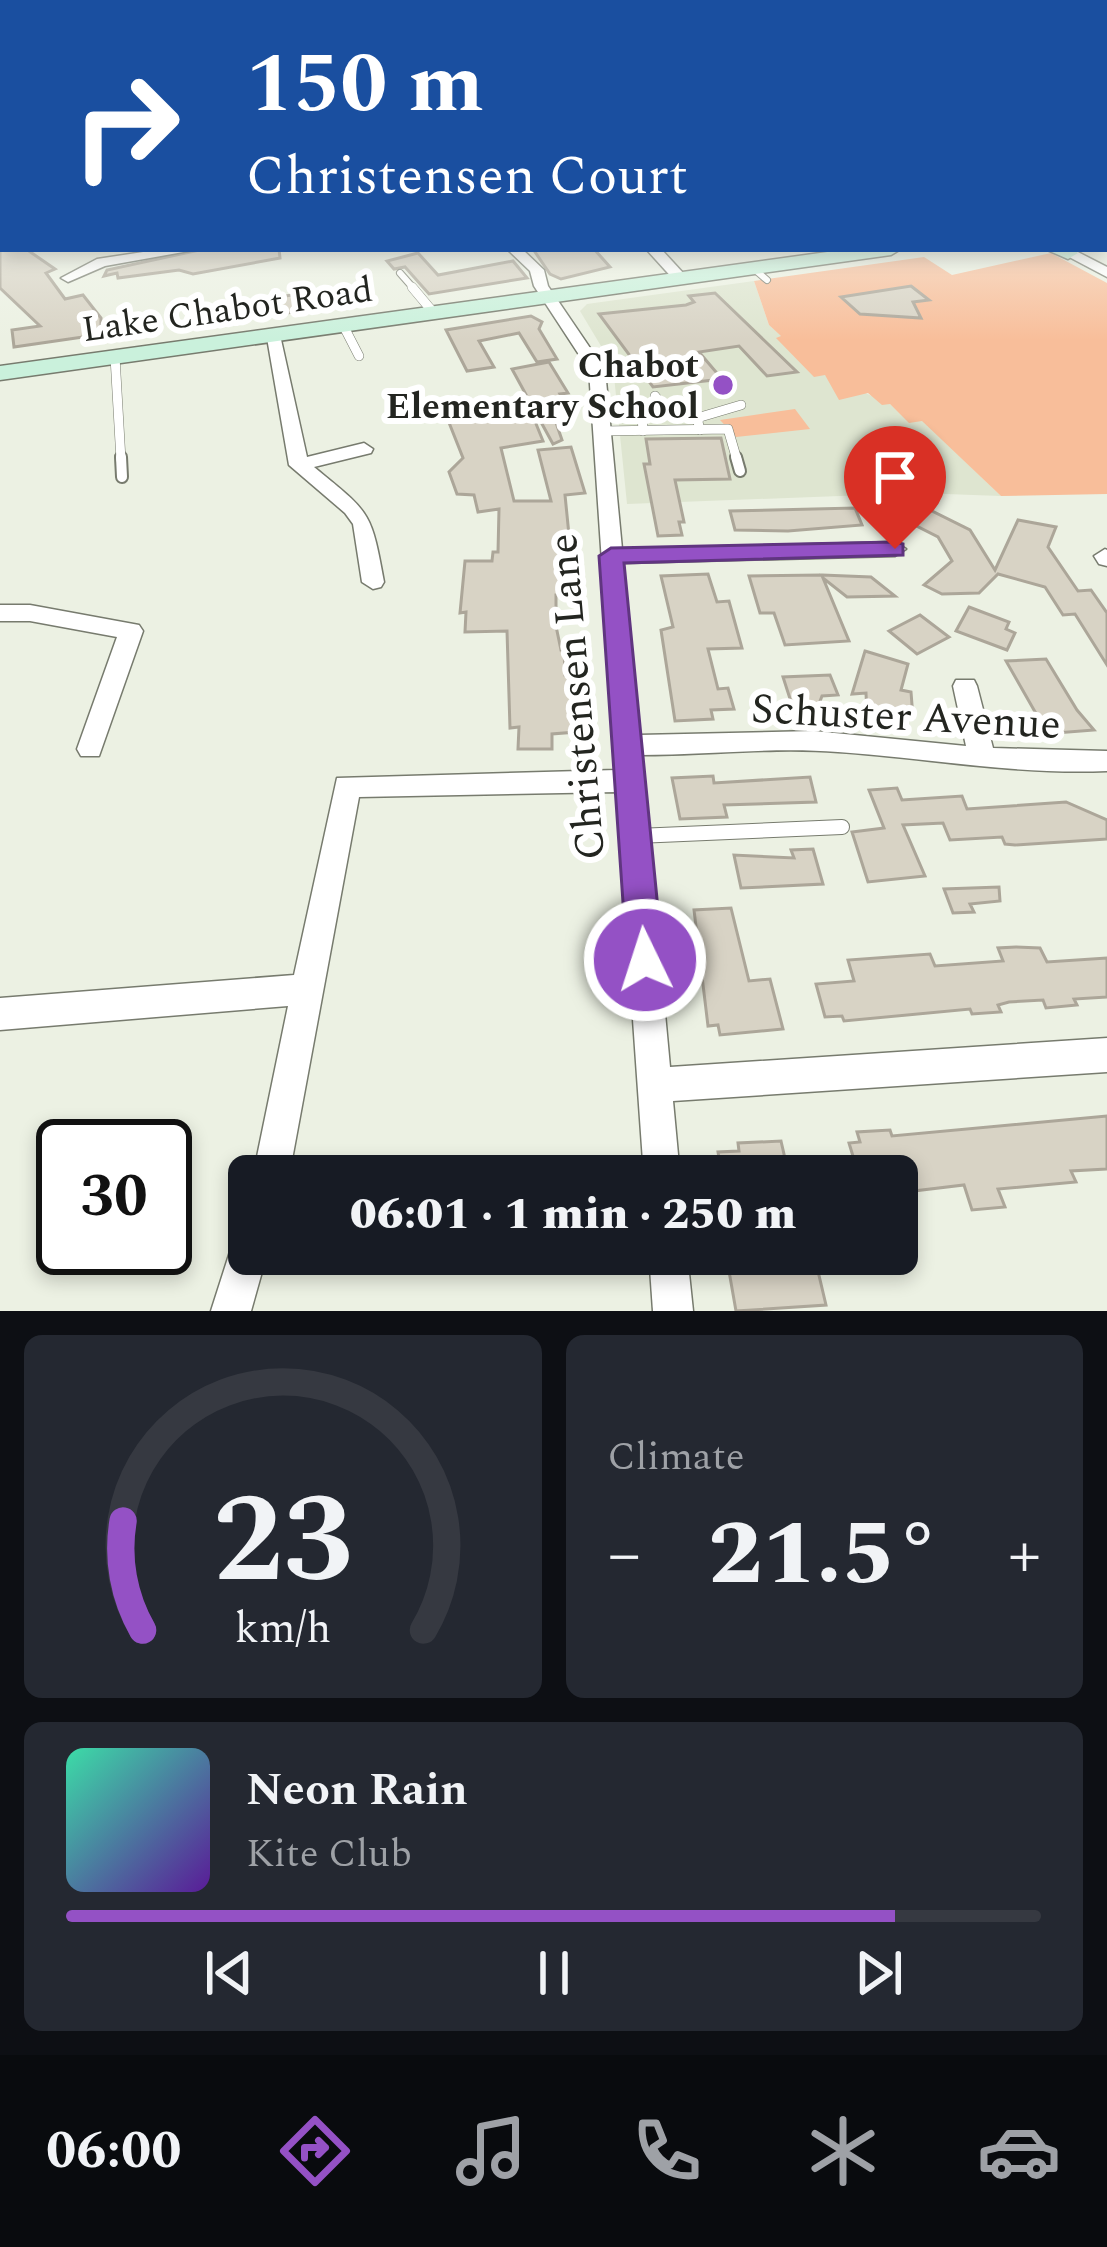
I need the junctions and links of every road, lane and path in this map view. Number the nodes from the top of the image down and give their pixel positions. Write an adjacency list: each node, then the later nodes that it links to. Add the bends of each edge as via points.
1 (177, 252): 9 (street, via 102,262)
2 (517, 252): 11 (street, Christensen Lane)
3 (656, 252): 10 (street)
4 (845, 252): 6 (main road, Lake Chabot Road)
5 (1065, 252): 8 (street)
6 (814, 254): 10 (main road, Lake Chabot Road, via 770,272)
7 (400, 273): 12 (lane)
8 (1107, 273)
9 (68, 278)
10 (680, 278): 11 (main road, Lake Chabot Road)
11 (549, 296): 12 (main road, Lake Chabot Road); 21 (street, Christensen Lane, via 597,370)
12 (426, 318): 13 (main road, Lake Chabot Road)
13 (343, 325): 14 (main road, Lake Chabot Road); 15 (lane)
14 (272, 335): 16 (main road, Lake Chabot Road); 24 (street)
15 (359, 356)
16 (115, 357): 17 (main road, Lake Chabot Road); 26 (lane)
17 (0, 373)
18 (655, 396): 22 (lane, via 669,414 642,416)
19 (741, 405): 20 (lane, via 697,418)
20 (700, 430): 22 (lane); 25 (lane, via 728,429)
21 (602, 431): 22 (lane); 28 (street, Christensen Lane)
22 (644, 431)
23 (364, 448): 24 (street)
24 (299, 464): 29 (street, via 363,524)
25 (740, 471)
26 (122, 477)
27 (895, 549): 28 (street)
28 (611, 556): 32 (street, Christensen Lane)
29 (373, 582)
30 (0, 613): 33 (street, via 130,631)
31 (965, 686): 34 (street)
32 (628, 745): 34 (street, Schuster Avenue, via 835,742); 36 (street, Christensen Lane)
33 (90, 749)
34 (982, 760): 35 (street, Schuster Avenue)
35 (1107, 761)
36 (631, 781): 38 (street, Christensen Lane); 39 (street, via 347,786)
37 (842, 827): 38 (lane)
38 (635, 836): 42 (street, Christensen Lane)
39 (308, 989): 40 (street); 43 (street)
40 (0, 1014)
41 (1107, 1055): 42 (street)
42 (655, 1085): 44 (street, Christensen Lane)
43 (275, 1155)
44 (660, 1155)
45 (242, 1275): 47 (street)
46 (670, 1275): 48 (street)
47 (231, 1311)
48 (673, 1311)

